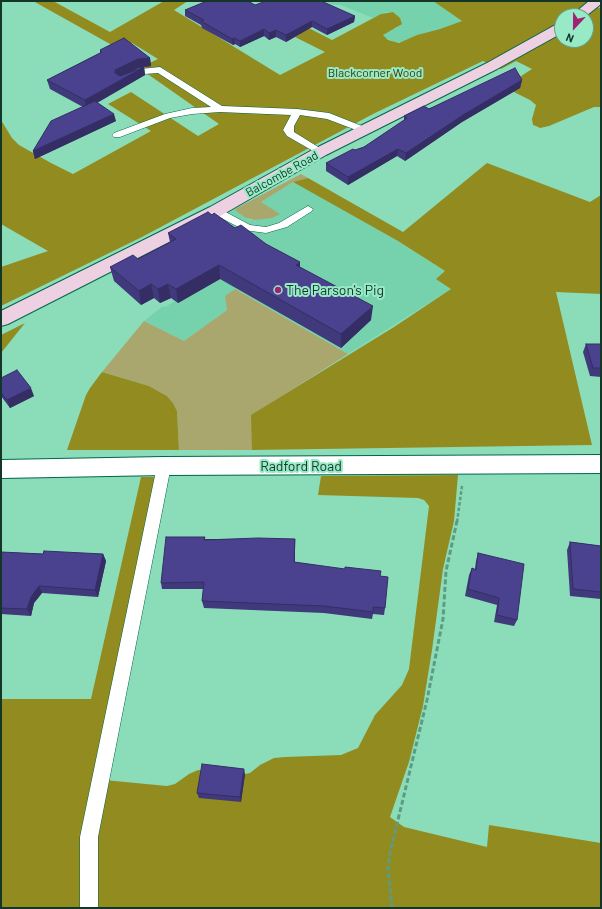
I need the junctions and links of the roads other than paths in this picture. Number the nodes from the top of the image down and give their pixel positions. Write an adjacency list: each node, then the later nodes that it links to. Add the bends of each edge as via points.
1 (597, 1): 2 (main road)
2 (588, 8)
3 (554, 31): 7 (main road, Balcombe Road, via 492,66)
4 (121, 80): 5 (lane, via 144,71 160,70)
5 (220, 109): 6 (lane); 8 (lane, via 168,116)
6 (297, 112): 7 (lane, via 329,116); 9 (lane, via 289,126 290,134)
7 (364, 130): 9 (main road, Balcombe Road)
8 (117, 135)
9 (320, 152): 11 (main road, Balcombe Road)
10 (308, 209): 11 (lane, via 283,225 266,230 248,228)
11 (216, 211): 12 (main road, Balcombe Road)
12 (1, 319)
13 (601, 464): 14 (street, Radford Road)
14 (164, 466): 15 (street, Radford Road); 16 (lane, via 89,837)
15 (1, 469)
16 (89, 908)

